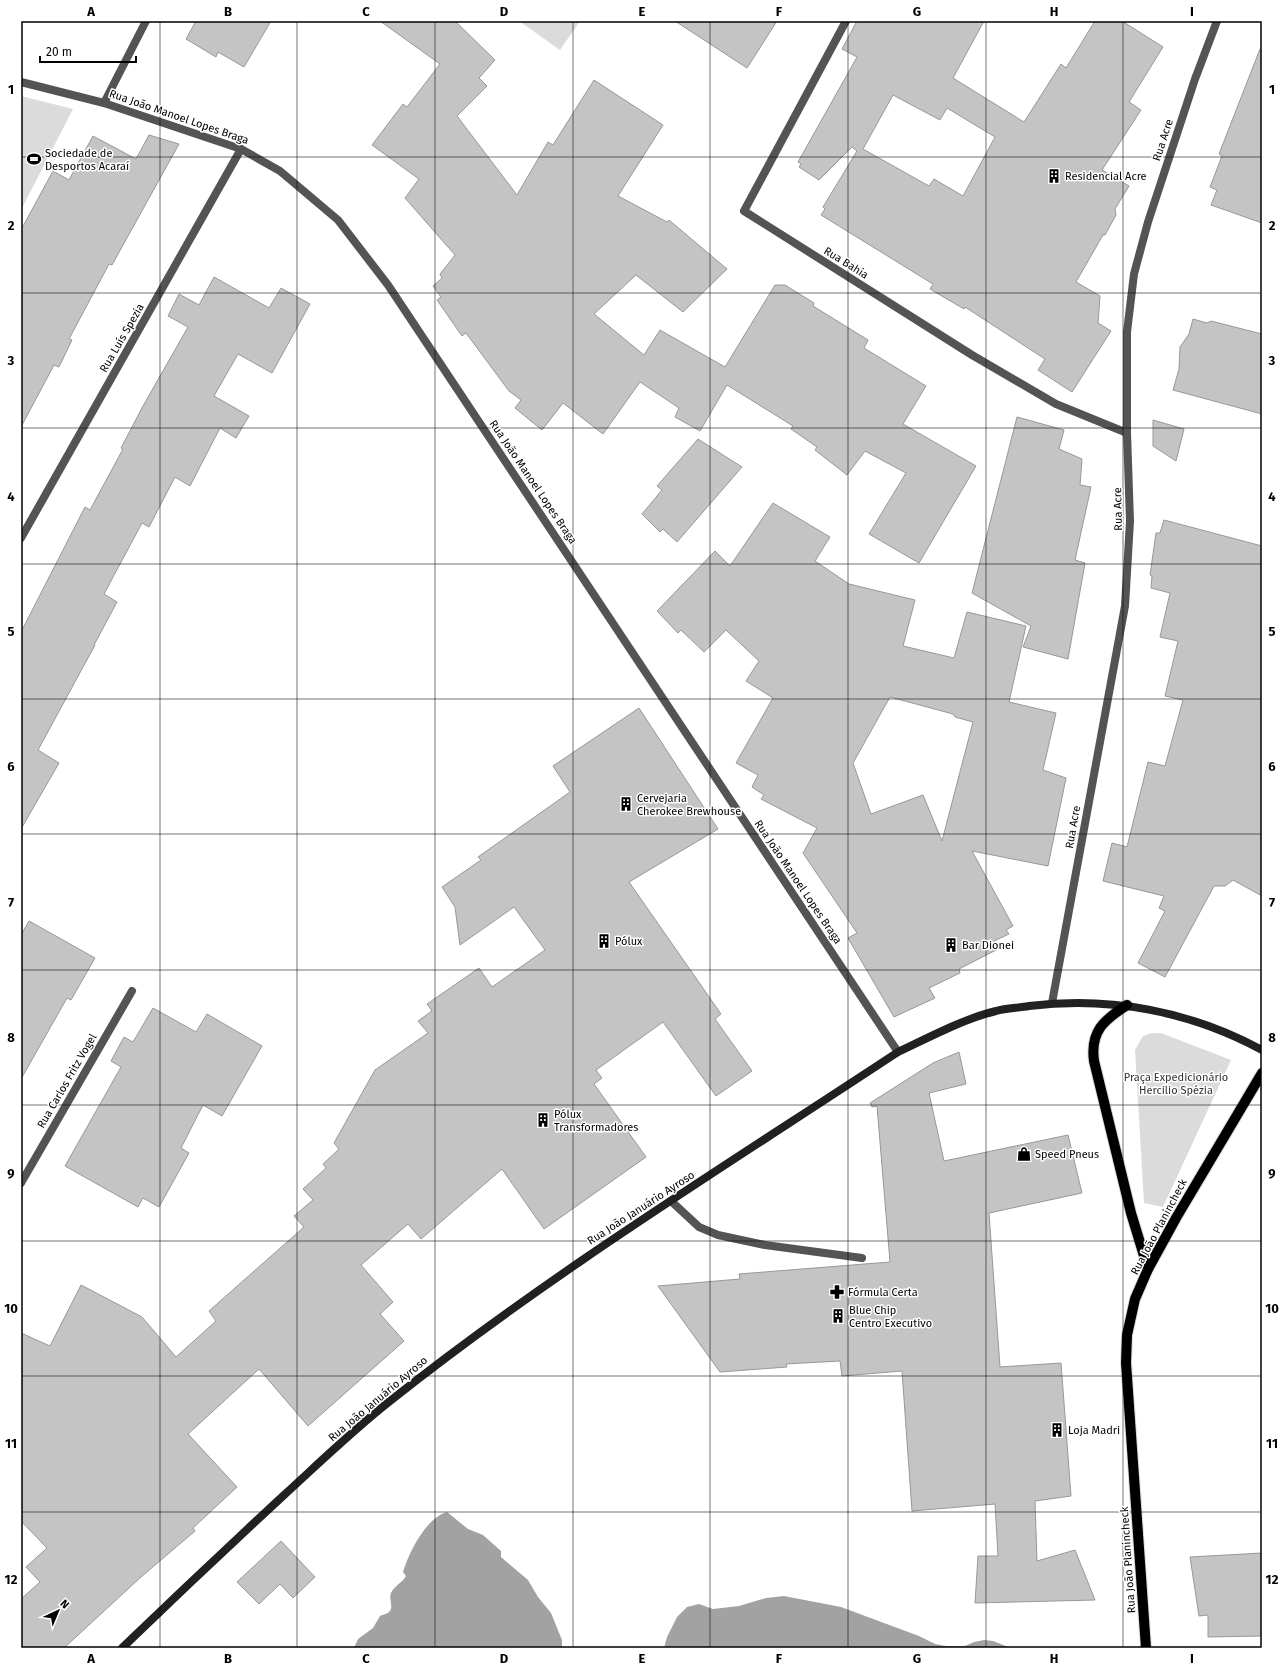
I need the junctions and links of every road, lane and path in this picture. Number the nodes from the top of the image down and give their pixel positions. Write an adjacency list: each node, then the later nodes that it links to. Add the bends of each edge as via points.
1 (146, 21): 5 (street)
2 (846, 21): 7 (street, Rua Bahia, via 744,211 972,355 1056,404)
3 (1217, 21): 7 (street, Rua Acre, via 1192,86 1134,274 1127,332)
4 (21, 82): 5 (street, Rua João Manoel Lopes Braga)
5 (104, 103): 6 (street, Rua João Manoel Lopes Braga)
6 (241, 149): 8 (street, Rua Luís Spezia); 13 (street, Rua João Manoel Lopes Braga, via 280,171 338,220 388,285)
7 (1127, 434): 10 (street, Rua Acre, via 1130,521 1125,606)
8 (21, 538)
9 (132, 991): 15 (street, Rua Carlos Fritz Vogel)
10 (1052, 1003): 11 (main road, Rua João Januário Ayroso); 13 (main road, Rua João Januário Ayroso, via 996,1011 946,1029)
11 (1127, 1005): 12 (main road, Rua João Januário Ayroso, via 1192,1019); 18 (main road, via 1103,1023 1092,1047 1131,1213)
12 (1262, 1050)
13 (898, 1052): 16 (main road, Rua João Januário Ayroso)
14 (1262, 1073): 18 (main road, Rua João Planincheck)
15 (21, 1182)
16 (671, 1201): 17 (street, via 699,1227 718,1235); 19 (main road, Rua João Januário Ayroso, via 476,1335 388,1403 199,1574)
17 (862, 1258)
18 (1148, 1269): 20 (main road, Rua João Planincheck, via 1136,1299 1127,1335)
19 (122, 1648)
20 (1146, 1648)

